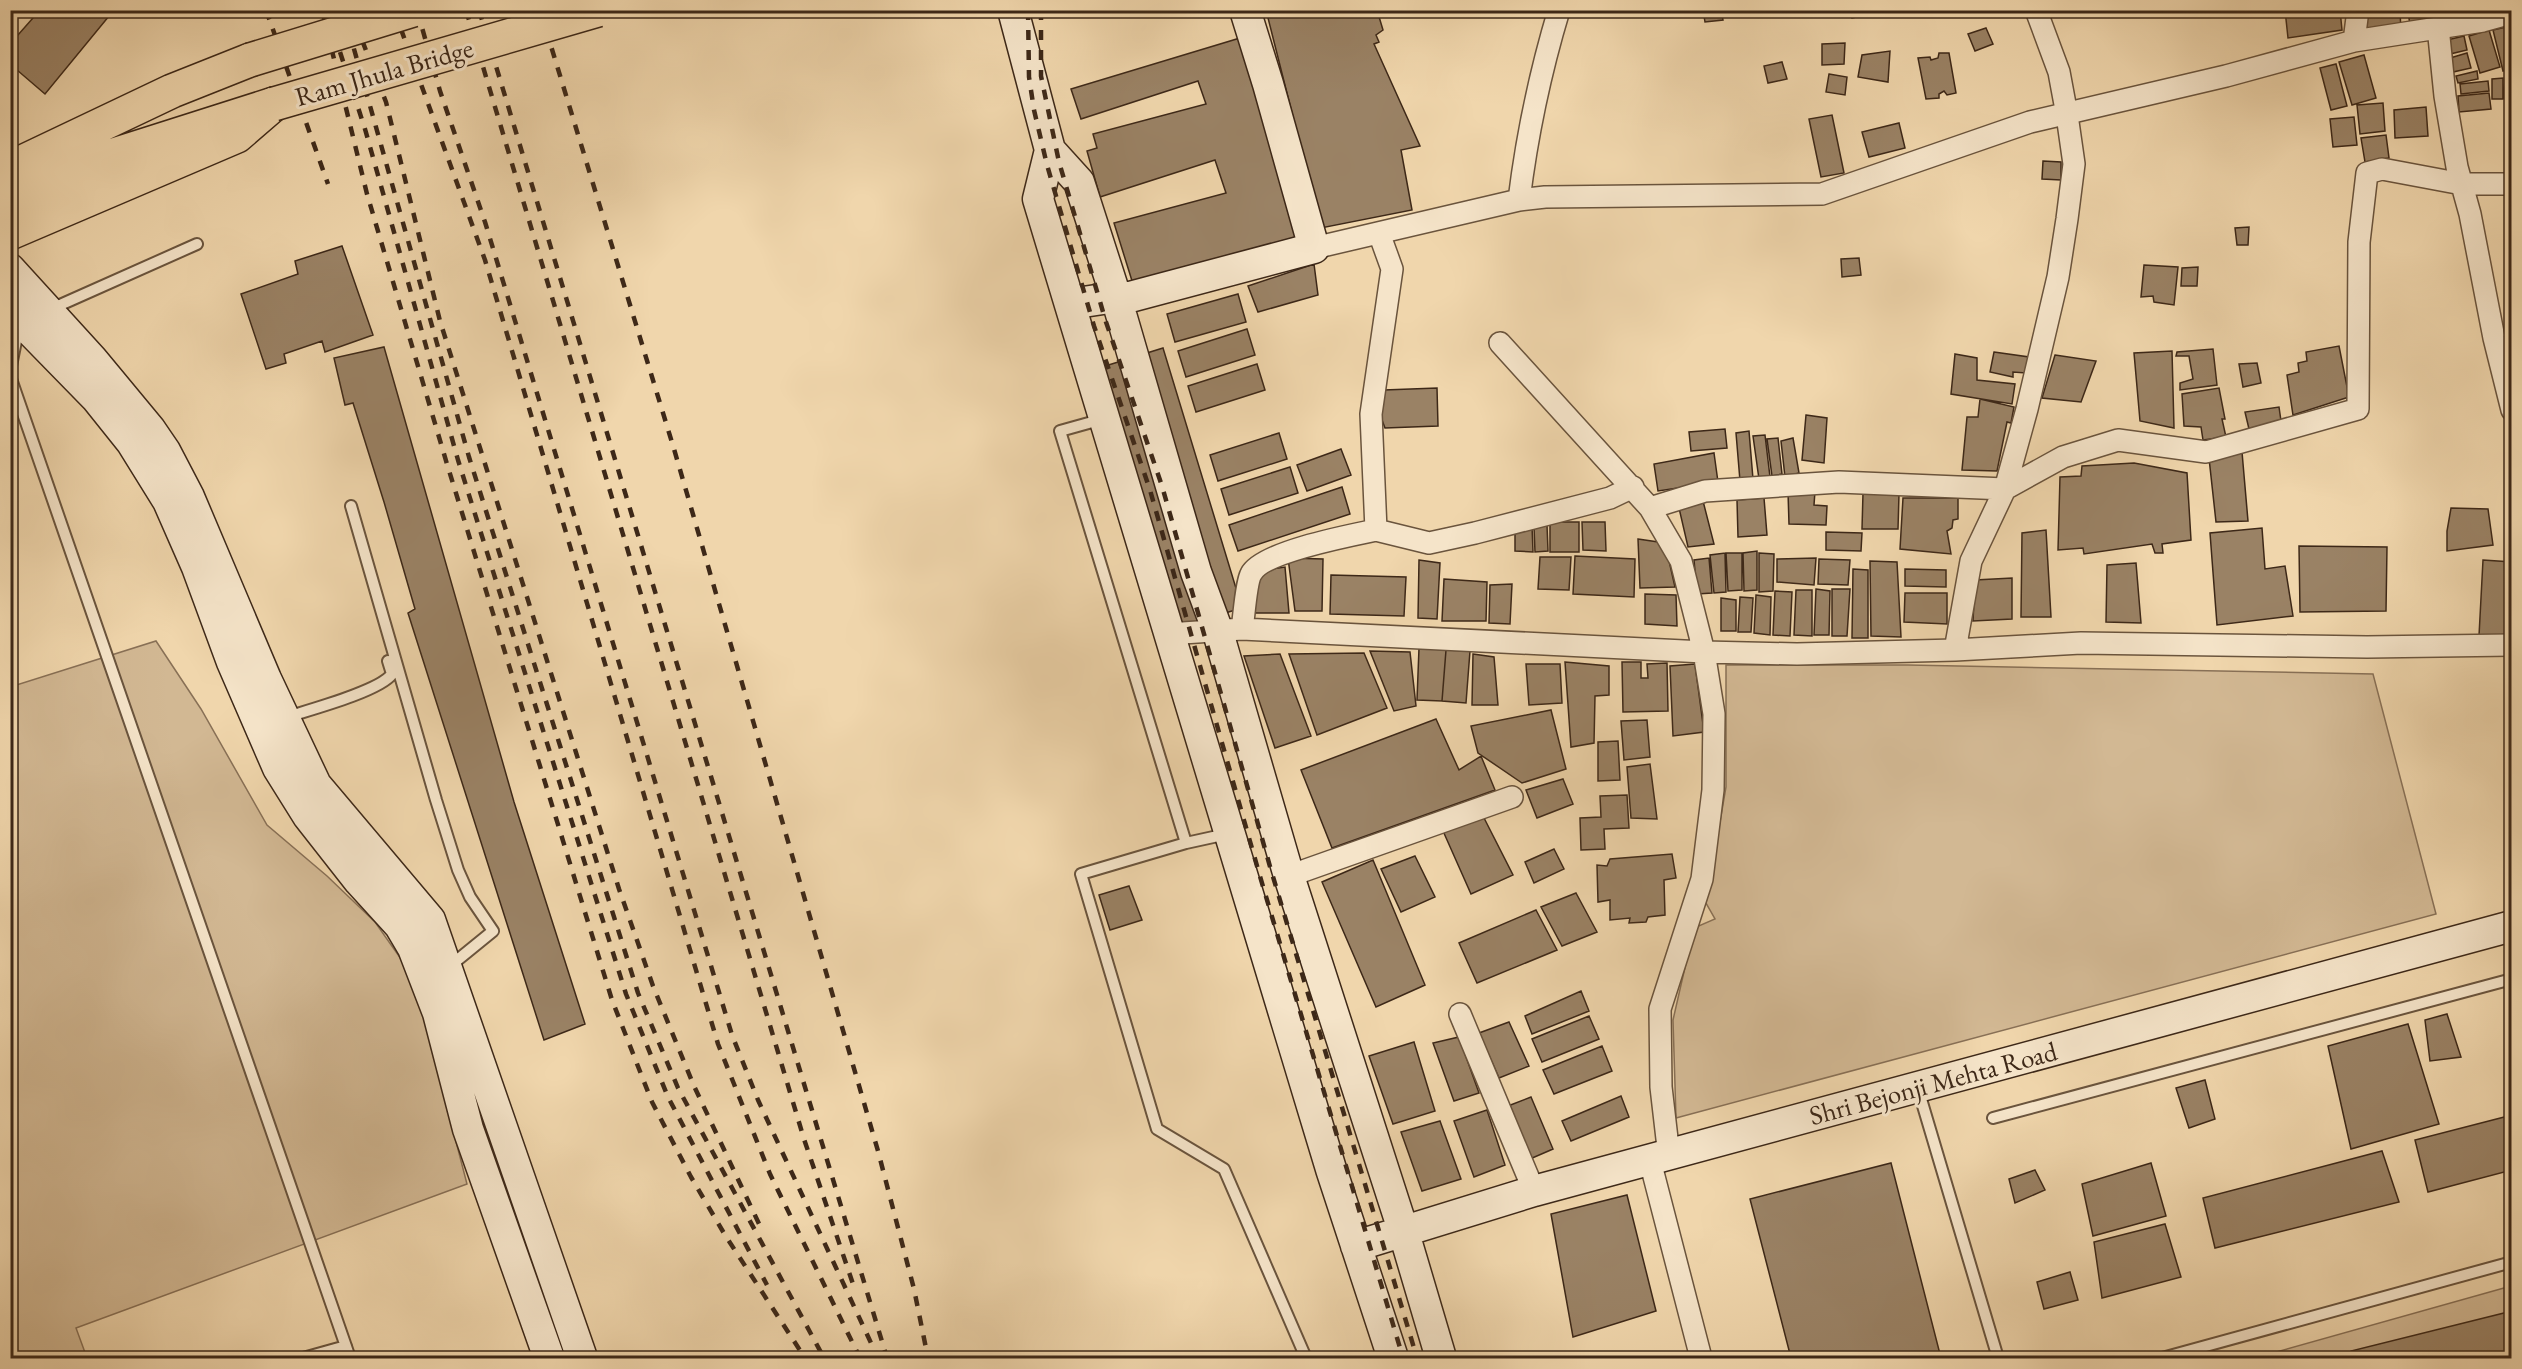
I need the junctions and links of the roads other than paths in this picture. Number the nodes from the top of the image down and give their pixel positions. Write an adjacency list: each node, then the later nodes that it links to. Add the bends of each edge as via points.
1 (413, 10): 14 (main road, Ram Jhula Bridge, bridge, via 250,60 172,91)
2 (598, 10): 11 (main road, Ram Jhula Bridge, bridge)
3 (1013, 10): 13 (main road)
4 (1245, 10): 22 (main road)
5 (1559, 10): 17 (street, via 1539,78)
6 (2036, 10): 12 (street, via 2059,72)
7 (2358, 10): 10 (street)
8 (2511, 13): 9 (street)
9 (2438, 27): 10 (street); 15 (street, via 2445,96)
10 (2354, 41): 12 (street)
11 (274, 104): 18 (main road, Ram Jhula Bridge, via 114,155); 19 (main road, via 237,136)
12 (2067, 115): 17 (street, via 2030,122 1822,194); 34 (street, via 2074,164 2058,277)
13 (1050, 150): 24 (main road, via 1079,183); 25 (main road, via 1038,199)
14 (10, 168)
15 (2462, 184): 16 (street); 31 (street); 34 (street, via 2382,170 2367,172 2359,242 2358,409 2206,452 2118,440 2063,457)
16 (2511, 184)
17 (1519, 200): 20 (street)
18 (10, 201)
19 (10, 233)
20 (1379, 233): 22 (street); 37 (street, via 1392,269 1371,414)
21 (197, 244): 26 (lane)
22 (1314, 248): 24 (main road, via 1130,297)
23 (10, 269): 26 (main road)
24 (1116, 297): 25 (main road); 39 (main road, via 1196,572)
25 (1070, 304): 32 (main road)
26 (48, 310): 44 (main road, via 165,451 189,497)
27 (15, 315): 29 (lane); 63 (main road, via 96,398 132,443 168,501 278,768 308,816 400,926 413,948 438,1013 475,1151)
28 (1500, 343): 33 (street)
29 (10, 371)
30 (10, 376): 60 (lane)
31 (2511, 410)
32 (1104, 419): 40 (main road); 47 (lane, via 1060,431)
33 (1633, 487): 36 (street); 37 (street, via 1610,498 1429,543)
34 (2005, 489): 36 (street, via 1839,482 1705,491); 42 (street, via 1971,561)
35 (351, 506): 38 (lane)
36 (1650, 508): 43 (street, via 1681,561)
37 (1376, 530): 39 (street, via 1329,540 1260,565 1251,574)
38 (386, 629): 44 (lane, via 379,631 392,674 389,679); 50 (lane, via 458,870 470,897 493,931)
39 (1229, 629): 40 (street); 43 (street); 48 (main road)
40 (1168, 634): 46 (main road)
41 (2511, 645): 42 (street, via 2080,643)
42 (1955, 650): 43 (street)
43 (1704, 652): 55 (street, via 1714,714 1713,790 1702,879 1660,1009)
44 (284, 718): 50 (main road, via 316,785 430,920)
45 (1512, 797): 48 (street)
46 (1230, 834): 47 (lane); 58 (main road)
47 (1186, 843): 65 (lane, via 1081,874 1157,1129 1224,1169)
48 (1289, 876): 57 (main road)
49 (2511, 926): 53 (main road, Shri Bejonji Mehta Road)
50 (447, 968): 64 (main road)
51 (2511, 979): 54 (lane)
52 (1460, 1014): 56 (street)
53 (1917, 1088): 55 (main road, Shri Bejonji Mehta Road); 69 (lane)
54 (1993, 1118)
55 (1659, 1158): 56 (main road, Shri Bejonji Mehta Road); 68 (street)
56 (1534, 1191): 57 (main road, Shri Bejonji Mehta Road)
57 (1404, 1233): 58 (main road, Shri Bejonji Mehta Road); 67 (main road)
58 (1356, 1246): 66 (main road)
59 (2511, 1262): 70 (lane)
60 (346, 1346): 61 (lane); 62 (lane)
61 (303, 1359)
62 (350, 1359)
63 (549, 1359)
64 (582, 1359)
65 (1305, 1359)
66 (1393, 1359)
67 (1441, 1359)
68 (1701, 1359)
69 (1998, 1359)
70 (2162, 1359)

